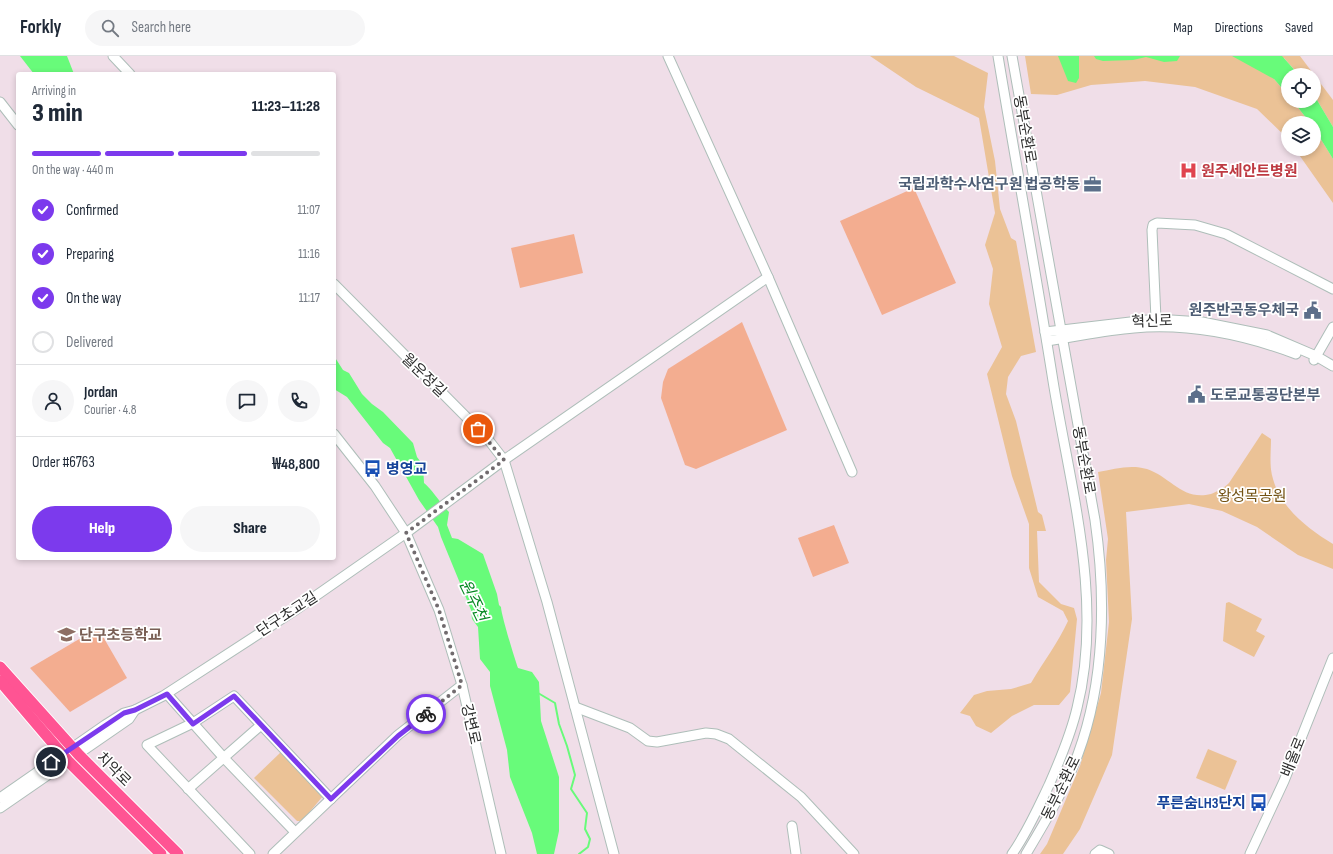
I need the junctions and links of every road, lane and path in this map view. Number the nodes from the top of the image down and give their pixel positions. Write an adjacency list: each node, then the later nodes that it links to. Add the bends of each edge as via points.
1 (113, 56): 5 (street)
2 (668, 56): 9 (street)
3 (998, 56): 15 (street, 동부순환로)
4 (1012, 56): 14 (street, 동부순환로)
5 (128, 72)
6 (0, 102): 7 (street)
7 (4, 115): 8 (street)
8 (16, 124)
9 (768, 277): 20 (street); 21 (street)
10 (336, 286): 20 (street, 월운정길, via 487,438)
11 (1333, 288): 12 (street, via 1226,234 1195,225 1157,223 1153,225 1152,230)
12 (1156, 319): 14 (street, 혁신로); 16 (street, 혁신로, via 1240,328 1267,335)
13 (1333, 327): 16 (street)
14 (1061, 335): 15 (street); 16 (street, 혁신로, via 1134,328 1184,328 1265,342); 49 (street, 동부순환로, via 1098,541 1100,632 1095,688 1078,754 1045,822)
15 (1046, 336): 48 (street, 동부순환로, via 1081,541 1085,578 1086,641 1077,708 1063,752 1035,816)
16 (1315, 358): 17 (street, 혁신로); 18 (street, 혁신로)
17 (1333, 366)
18 (1333, 373)
19 (336, 437): 22 (street, 강변로, via 371,481)
20 (504, 460): 22 (street); 28 (street, via 547,602)
21 (852, 472)
22 (406, 533): 26 (street, 강변로, via 439,610); 27 (street, 단구초교길, via 294,611)
23 (1333, 658): 52 (street, 배울로, via 1284,781)
24 (0, 667): 31 (main road, 치악로)
25 (0, 681): 32 (main road, 치악로)
26 (462, 685): 36 (street, via 398,736); 44 (street, 강변로)
27 (167, 694): 29 (street); 31 (street, 단구초교길, via 124,713)
28 (575, 707): 45 (street); 47 (street, via 630,728 648,741 657,742 706,733 729,739 801,797)
29 (193, 724): 30 (street, via 234,696); 33 (street); 34 (street, via 147,745)
30 (261, 725): 33 (street); 36 (street)
31 (76, 751): 32 (street, 단구초교길); 40 (main road, 치악로)
32 (66, 757): 35 (street); 37 (street); 41 (main road, 치악로)
33 (224, 758): 34 (street); 39 (street)
34 (188, 789): 42 (street)
35 (0, 798)
36 (331, 799): 39 (street)
37 (0, 808)
38 (792, 826): 46 (street)
39 (295, 832): 43 (street)
40 (174, 853)
41 (161, 854)
42 (250, 854)
43 (273, 854)
44 (501, 854)
45 (614, 854)
46 (796, 854)
47 (854, 854)
48 (1012, 854)
49 (1026, 854)
50 (1095, 854): 51 (street, via 1100,850)
51 (1108, 854)
52 (1250, 854)

